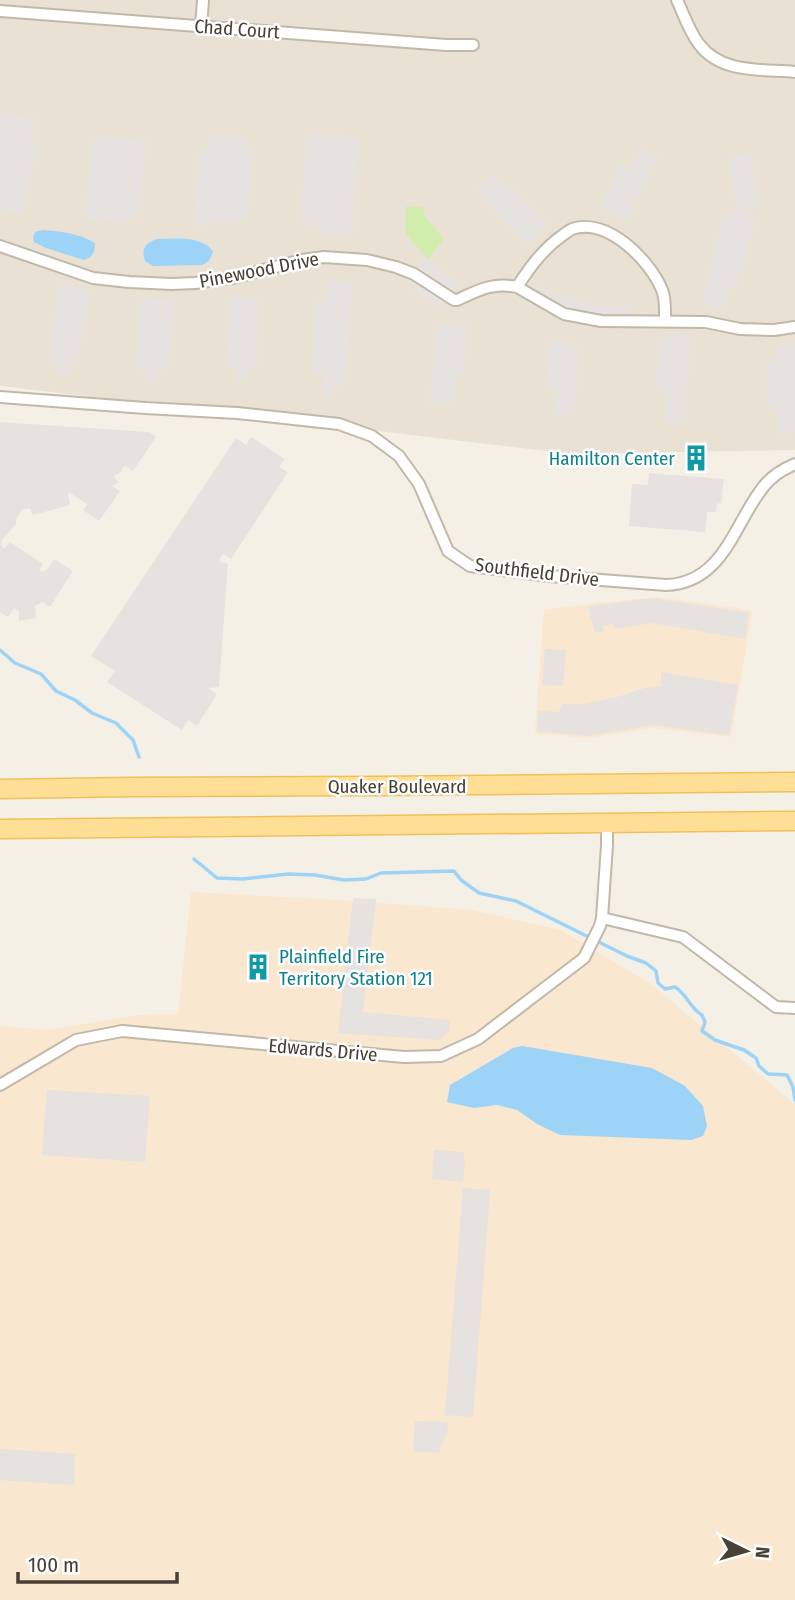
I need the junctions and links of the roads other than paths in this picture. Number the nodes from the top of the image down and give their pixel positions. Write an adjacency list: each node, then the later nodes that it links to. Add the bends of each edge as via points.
1 (203, 0): 4 (street)
2 (677, 0): 6 (street, via 693,35 720,62)
3 (0, 11): 4 (street, Chad Court)
4 (201, 27): 5 (street, Chad Court)
5 (473, 45)
6 (795, 72)
7 (0, 246): 8 (street, Pinewood Drive, via 93,278 129,282 195,283 337,257 396,267 454,300 485,287)
8 (517, 287): 9 (street, via 564,314 601,321); 9 (street, via 549,244 571,229 593,227 631,248 652,270 664,293)
9 (665, 322): 10 (street, via 706,322 740,329)
10 (795, 327)
11 (0, 397): 12 (street, Southfield Drive, via 339,424 372,436 401,459 419,484 448,551 470,566 549,576 666,584 692,579 727,549 765,484)
12 (795, 464)
13 (795, 782): 14 (main road, Quaker Boulevard)
14 (0, 789)
15 (795, 821): 16 (main road, Quaker Boulevard)
16 (607, 823): 17 (main road, Quaker Boulevard); 18 (street, Edwards Drive)
17 (0, 829)
18 (601, 922): 19 (street, via 683,937 776,1007); 20 (street, Edwards Drive, via 584,958 478,1039 442,1056 404,1057 122,1031 76,1040)
19 (795, 1007)
20 (0, 1085)

